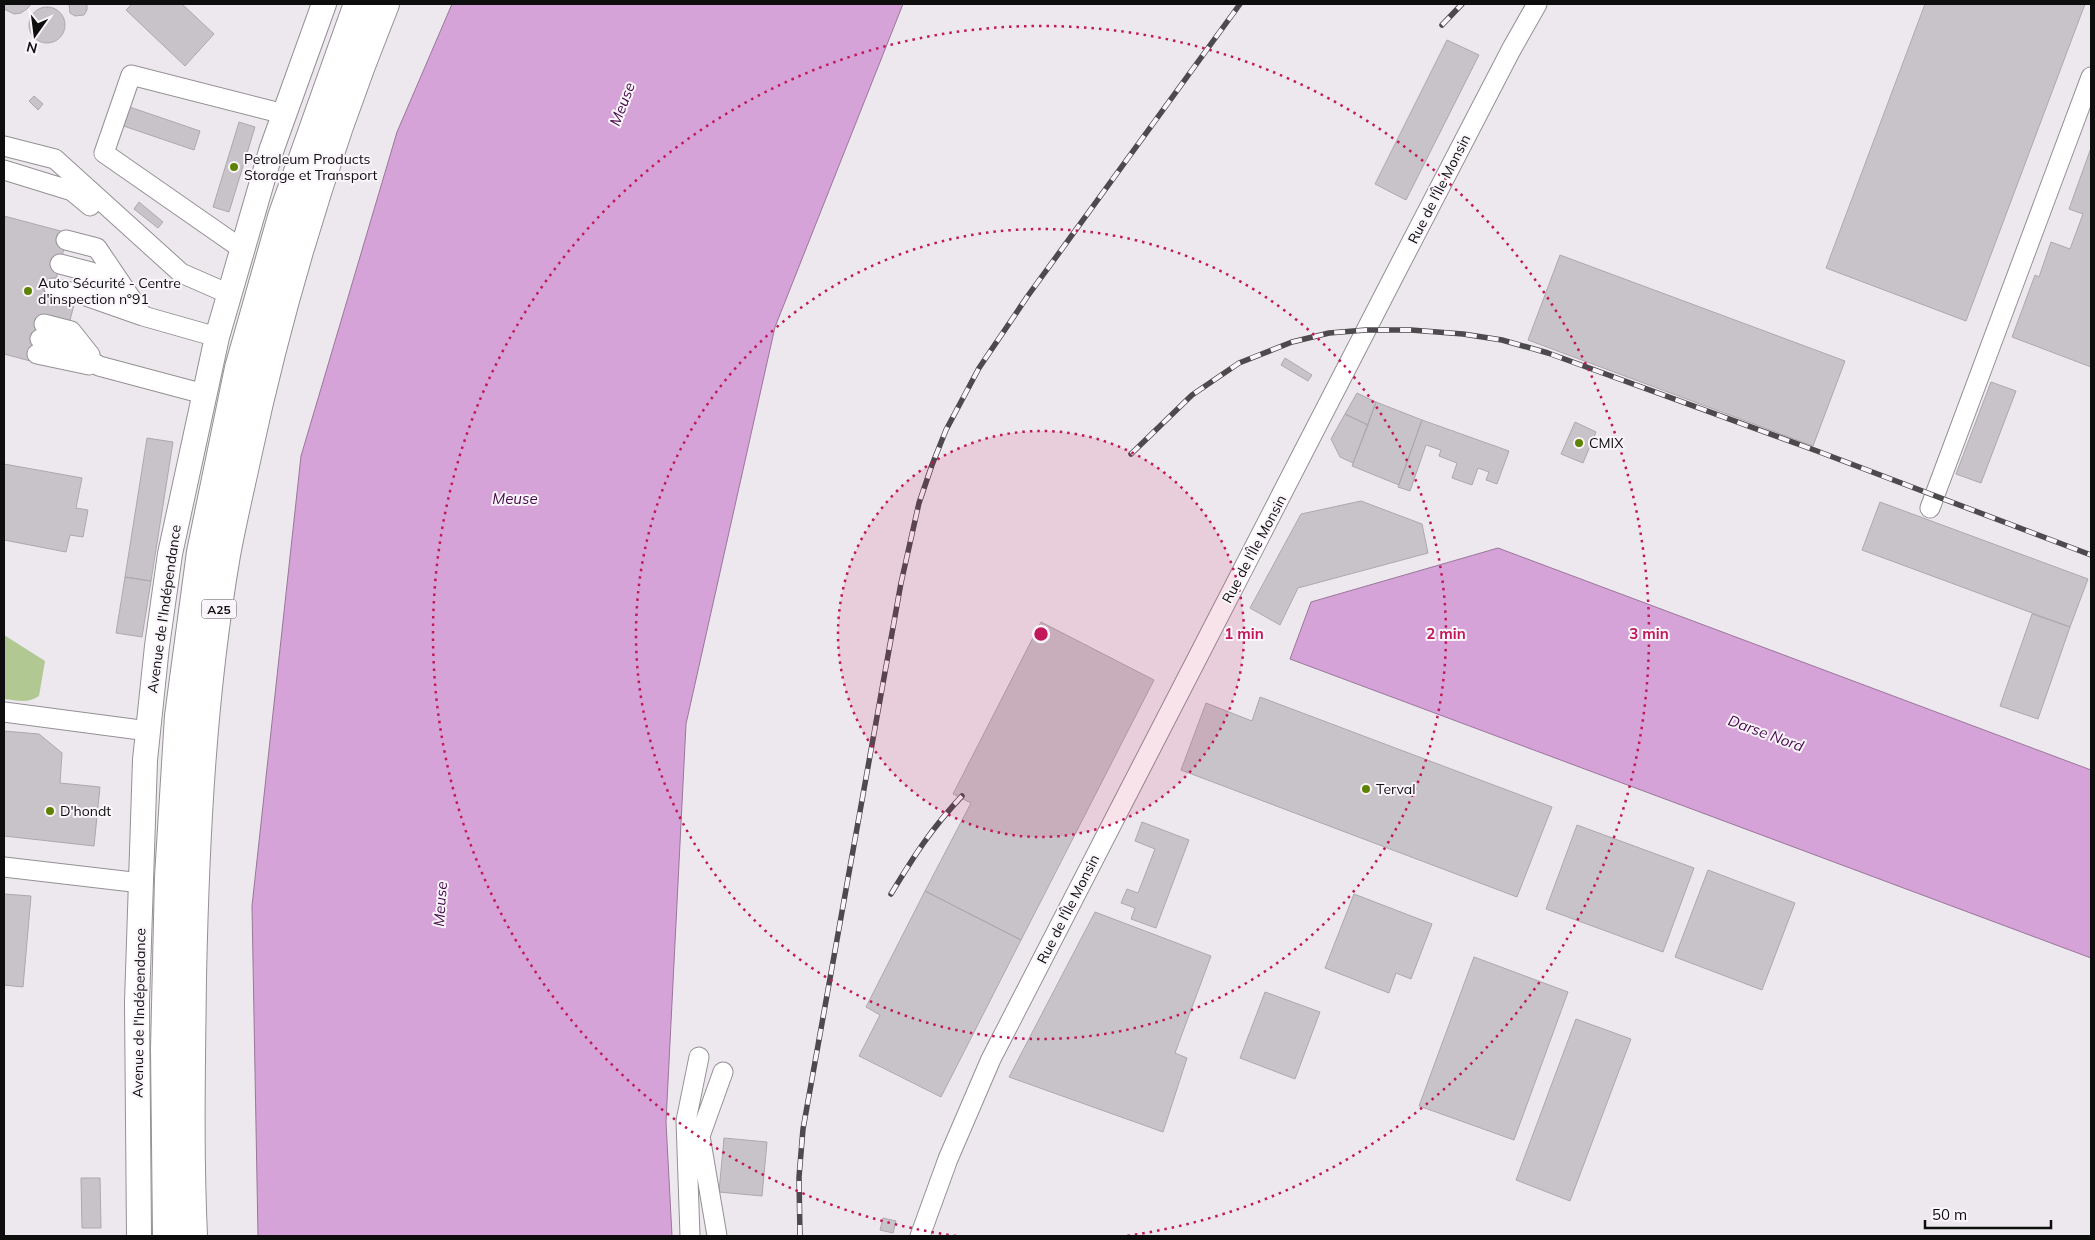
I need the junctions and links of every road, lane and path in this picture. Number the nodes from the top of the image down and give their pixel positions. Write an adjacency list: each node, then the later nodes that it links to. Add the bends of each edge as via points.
1 (324, 4): 6 (main road, Avenue de l'Indépendance)
2 (358, 4): 23 (highway, A25, via 279,226 239,368 201,552 180,716 170,877 165,1049)
3 (386, 4): 24 (highway, A25, via 306,224 265,375 226,555 205,718 194,880 191,1050)
4 (1537, 4): 27 (street, Rue de l'Île Monsin, via 990,1060 951,1151)
5 (2091, 77): 15 (street)
6 (284, 114): 9 (main road, Avenue de l'Indépendance); 9 (street, via 131,75 104,153)
7 (4, 146): 10 (street, via 55,159 181,273)
8 (4, 170): 10 (street, via 72,191 179,282)
9 (242, 248): 10 (main road, Avenue de l'Indépendance)
10 (229, 294): 12 (main road, Avenue de l'Indépendance)
11 (143, 316): 11 (street, via 86,296 60,263 92,272); 12 (street)
12 (217, 336): 14 (main road, Avenue de l'Indépendance)
13 (41, 339): 14 (street, via 67,346 98,366)
14 (204, 394): 17 (main road, Avenue de l'Indépendance, via 170,554)
15 (1930, 508)
16 (4, 712): 17 (street)
17 (148, 732): 19 (main road, Avenue de l'Indépendance)
18 (4, 867): 19 (street)
19 (141, 883): 22 (main road, Avenue de l'Indépendance, via 137,1002)
20 (699, 1057): 25 (street, via 686,1121)
21 (723, 1072): 26 (street, via 700,1136)
22 (139, 1236)
23 (167, 1236)
24 (193, 1236)
25 (690, 1236)
26 (717, 1236)
27 (920, 1236)

